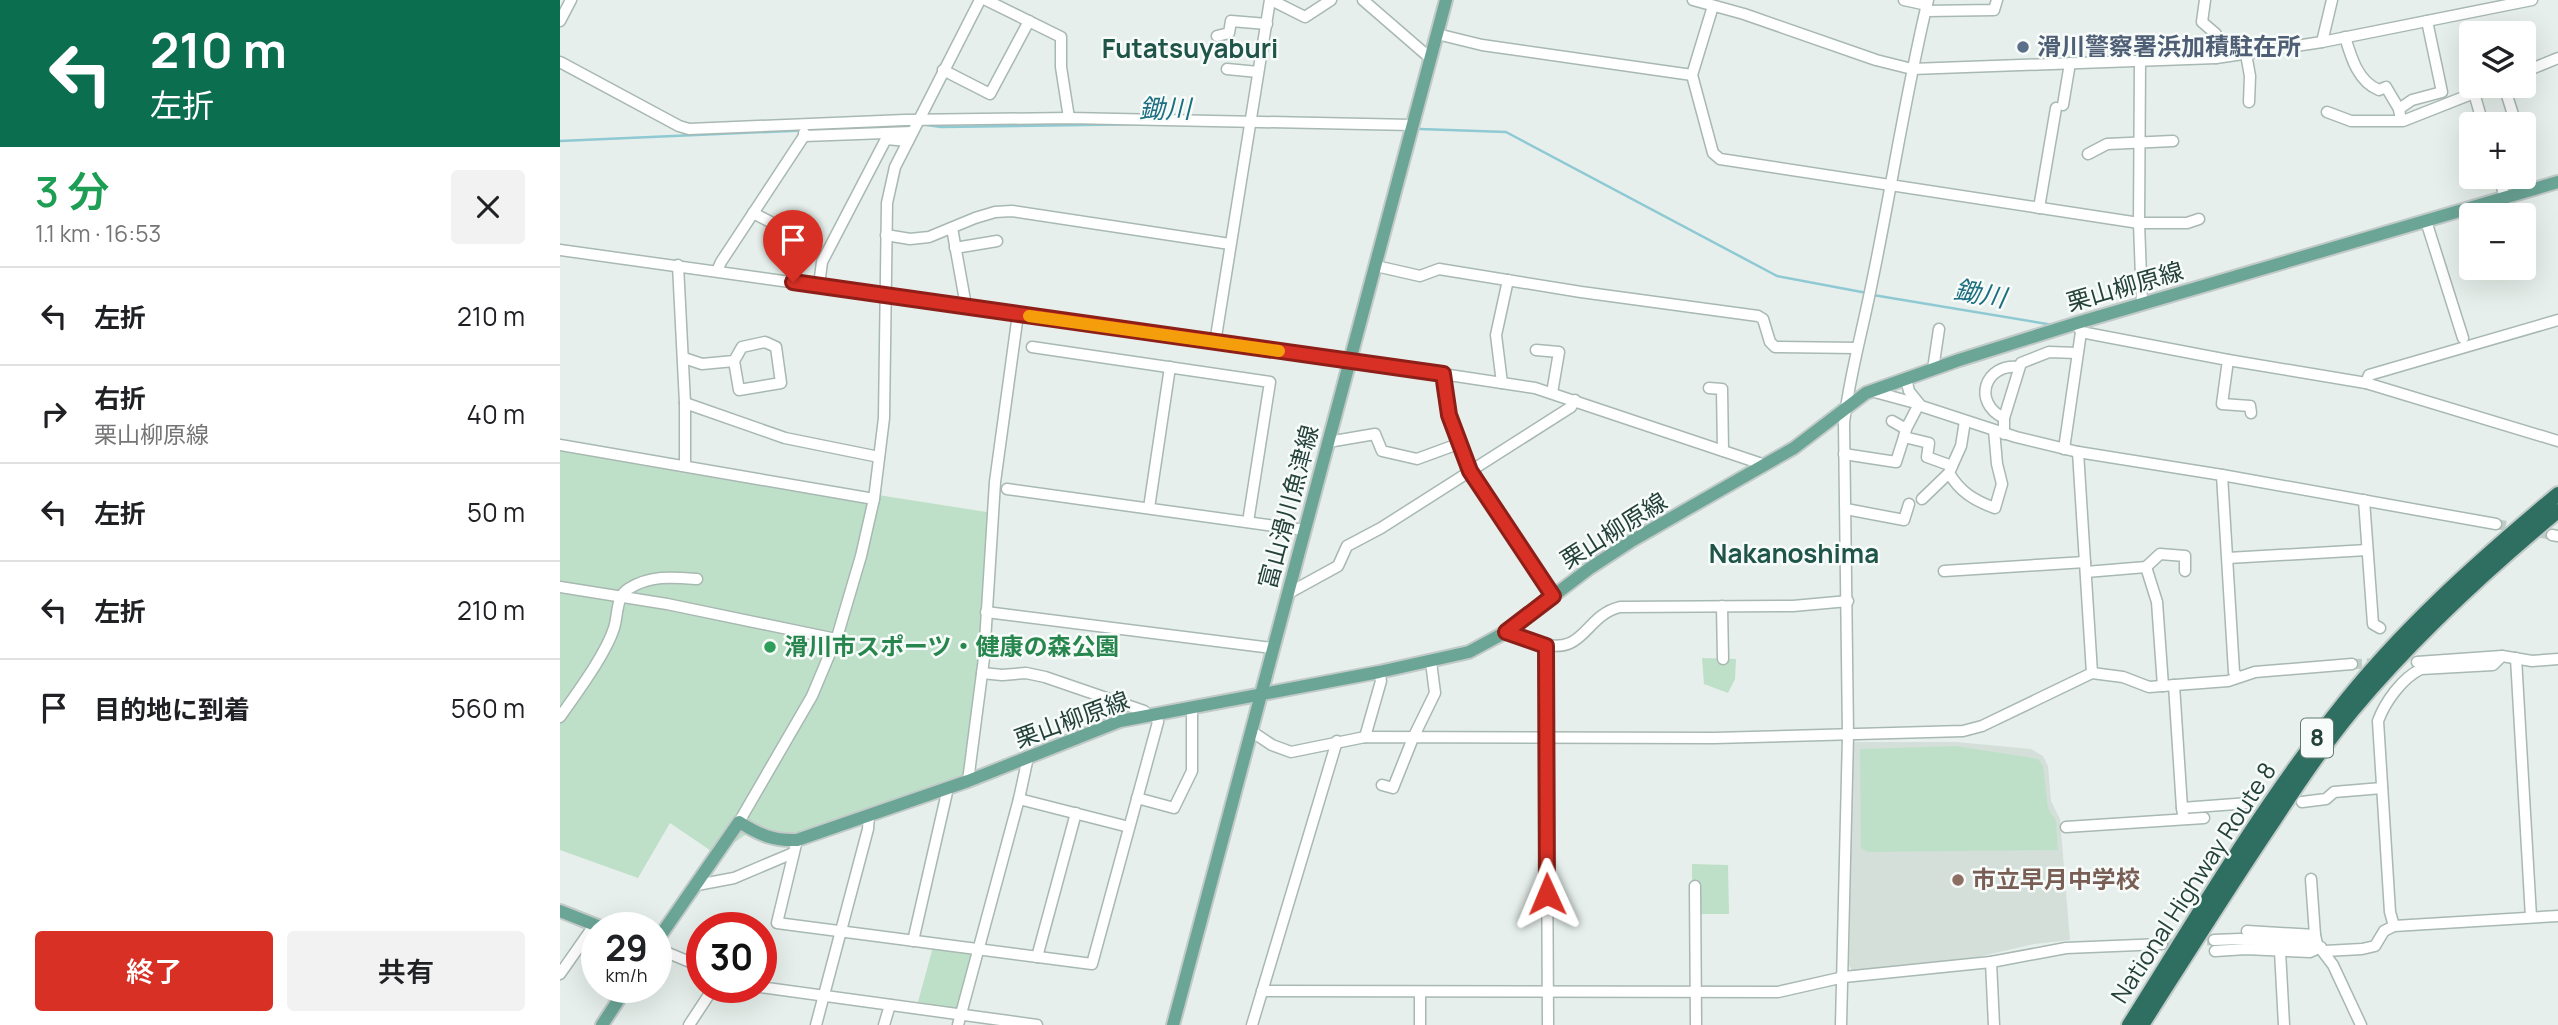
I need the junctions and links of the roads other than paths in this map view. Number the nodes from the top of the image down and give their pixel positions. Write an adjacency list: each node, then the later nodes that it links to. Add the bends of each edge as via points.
1 (571, 0): 17 (street)
2 (980, 0): 35 (street)
3 (986, 0): 18 (street)
4 (1271, 0): 5 (street, via 1305,17); 20 (street)
5 (1331, 0)
6 (1363, 0): 26 (street)
7 (1446, 0): 21 (main road, 富山滑川魚津線)
8 (1693, 0): 16 (street)
9 (1904, 0): 14 (street)
10 (1997, 0): 14 (street, via 1994,10)
11 (2205, 0): 27 (street, via 2202,22 2216,34)
12 (2332, 0): 24 (street)
13 (2532, 0): 15 (street)
14 (1927, 5): 34 (street)
15 (2485, 5): 19 (street)
16 (1713, 6): 34 (street); 37 (street)
17 (560, 21)
18 (1029, 21): 35 (street, via 990,94); 42 (street, via 1061,37)
19 (2427, 21): 23 (street); 40 (street, via 2442,92 2412,100)
20 (1267, 24): 22 (street, via 1231,21 1228,33); 36 (street)
21 (1437, 34): 26 (main road, 富山滑川魚津線); 37 (street, via 1482,45)
22 (1217, 36)
23 (2344, 37): 24 (street); 40 (street, via 2354,64 2370,87 2386,87)
24 (2322, 41): 25 (street)
25 (2246, 54): 27 (street); 39 (street)
26 (1430, 58): 46 (main road, 富山滑川魚津線)
27 (2216, 58): 29 (street)
28 (2558, 58): 32 (street)
29 (2140, 61): 31 (street); 50 (street)
30 (560, 62): 47 (street, via 689,129)
31 (2070, 63): 34 (street); 56 (street)
32 (2536, 67)
33 (1227, 69): 36 (street)
34 (1912, 69): 53 (street)
35 (943, 70): 43 (street)
36 (1258, 72): 45 (street)
37 (1692, 75): 53 (street, via 1713,153 1720,159)
38 (2461, 98): 44 (street)
39 (2249, 102)
40 (2399, 109): 44 (street)
41 (2327, 112): 44 (street, via 2351,121)
42 (1069, 118): 43 (street); 45 (street)
43 (917, 121): 47 (street); 48 (street)
44 (2400, 121)
45 (1250, 123): 46 (street); 65 (street)
46 (1412, 125): 69 (main road, 富山滑川魚津線)
47 (805, 130): 48 (street); 57 (street)
48 (910, 137): 62 (street, via 895,167); 72 (street, via 886,139 822,262)
49 (2173, 141): 50 (street)
50 (2140, 143): 51 (street, via 2107,144); 60 (street)
51 (2088, 154)
52 (2558, 182): 55 (main road, 栗山柳原線)
53 (1890, 186): 56 (street); 83 (street)
54 (2502, 189): 55 (street)
55 (2505, 198): 59 (main road, 栗山柳原線)
56 (2039, 208): 60 (street)
57 (753, 212): 63 (street); 70 (street)
58 (2199, 219): 60 (street)
59 (2426, 221): 74 (main road, 栗山柳原線); 80 (street)
60 (2139, 223): 74 (street)
61 (952, 228): 62 (street, via 910,239); 65 (street, via 995,212 1012,211); 66 (street)
62 (886, 234): 73 (street)
63 (808, 241)
64 (997, 241): 66 (street)
65 (1230, 244): 81 (street)
66 (955, 248): 75 (street)
67 (560, 250): 68 (street)
68 (678, 265): 70 (street); 86 (street)
69 (1376, 266): 71 (street, via 1420,276 1439,269); 87 (main road, 富山滑川魚津線)
70 (717, 271): 72 (street)
71 (1508, 280): 83 (street, via 1758,316 1775,347); 95 (street, via 1496,335)
72 (819, 285): 73 (street)
73 (887, 295): 75 (street); 118 (street)
74 (2142, 304): 79 (main road, 栗山柳原線)
75 (966, 306): 76 (street)
76 (1018, 314): 81 (street); 149 (street, via 995,482)
77 (2558, 320): 96 (street, via 2369,375)
78 (1939, 328): 92 (street)
79 (2079, 328): 85 (street); 88 (street); 92 (main road, 栗山柳原線)
80 (2463, 338)
81 (1214, 343): 87 (street)
82 (1032, 347): 90 (street)
83 (1857, 348): 103 (street)
84 (1536, 349): 99 (street, via 1559,352)
85 (2077, 353): 91 (street, via 2049,352); 114 (street)
86 (684, 358): 89 (street, via 702,364); 101 (street)
87 (1350, 360): 93 (street); 111 (main road, 富山滑川魚津線)
88 (2228, 360): 96 (street); 104 (street, via 2222,404 2250,406)
89 (734, 361): 89 (street, via 739,390 781,383 776,347 765,342 742,347)
90 (1170, 367): 130 (street); 133 (street, via 1270,382)
91 (2020, 367): 105 (street); 105 (street, via 1998,369 1988,381 1986,400)
92 (1933, 369): 94 (main road, 栗山柳原線)
93 (1443, 374): 95 (street); 112 (street)
94 (1906, 379): 98 (main road, 栗山柳原線); 102 (street)
95 (1502, 383): 99 (street)
96 (2366, 383): 110 (street)
97 (1709, 388): 115 (street, via 1722,389)
98 (1871, 391): 102 (street); 103 (main road, 栗山柳原線)
99 (1552, 393): 100 (street)
100 (1575, 400): 115 (street); 122 (street, via 1571,407)
101 (685, 402): 118 (street, via 785,438); 120 (street)
102 (1919, 404): 107 (street); 109 (street)
103 (1846, 406): 117 (street); 119 (main road, 栗山柳原線, via 1815,433)
104 (2251, 413)
105 (2004, 418): 108 (street)
106 (1892, 421): 109 (street)
107 (1965, 421): 108 (street); 121 (street)
108 (1999, 432): 114 (street); 121 (street, via 1997,464 2002,484 1995,508 1963,491)
109 (1905, 433): 117 (street, via 1896,462); 121 (street, via 1929,443 1927,457)
110 (2558, 441)
111 (1328, 442): 112 (street, via 1375,435 1382,451 1417,459); 135 (main road, 富山滑川魚津線)
112 (1458, 444): 122 (street)
113 (560, 445): 120 (street)
114 (2064, 449): 116 (street)
115 (1723, 452): 119 (street)
116 (2078, 452): 123 (street); 138 (street)
117 (1844, 454): 131 (street)
118 (879, 457): 126 (street)
119 (1765, 465): 145 (main road, 栗山柳原線, via 1633,540)
120 (685, 466): 126 (street)
121 (1951, 469): 127 (street)
122 (1470, 471): 144 (street, via 1348,546 1338,566); 145 (street)
123 (2222, 475): 128 (street); 137 (street)
124 (1007, 489): 130 (street)
125 (2558, 494): 238 (highway, National Highway Route 8 / 8, via 2419,619 2335,714 2256,824)
126 (873, 499): 152 (street)
127 (1922, 499)
128 (2364, 500): 134 (street); 136 (street)
129 (1909, 504): 131 (street, via 1904,520)
130 (1149, 508): 133 (street)
131 (1846, 509): 147 (street)
132 (2558, 511): 239 (highway, National Highway Route 8 / 8, via 2430,624 2351,713 2305,773)
133 (1248, 522): 135 (street)
134 (2496, 524)
135 (1304, 530): 144 (main road, 富山滑川魚津線)
136 (2367, 550): 137 (street); 150 (street, via 2372,624)
137 (2228, 558): 165 (street, via 2234,672)
138 (2085, 567): 139 (street); 140 (street); 164 (street)
139 (2146, 567): 141 (street, via 2160,554 2185,556); 167 (street, via 2157,602)
140 (1944, 571)
141 (2185, 571)
142 (697, 579): 146 (street, via 663,576 628,589)
143 (560, 587): 146 (street)
144 (1287, 594): 154 (main road, 富山滑川魚津線)
145 (1553, 596): 151 (main road, 栗山柳原線)
146 (621, 597): 152 (street); 171 (street, via 614,630)
147 (1848, 601): 148 (street); 173 (street)
148 (1723, 606): 153 (street, via 1610,609 1571,644); 157 (street)
149 (986, 612): 154 (street); 163 (street)
150 (2380, 628)
151 (1506, 632): 153 (street); 159 (main road, 栗山柳原線, via 1469,652)
152 (836, 639): 191 (street, via 812,696)
153 (1546, 646): 176 (street)
154 (1272, 648): 168 (main road, 富山滑川魚津線)
155 (2502, 656): 156 (street); 160 (street); 182 (street, via 2493,665 2421,669 2411,674 2383,707 2378,721)
156 (2516, 658): 158 (street); 200 (street)
157 (1723, 659)
158 (2558, 659)
159 (1431, 662): 162 (main road, 栗山柳原線); 175 (street, via 1435,693)
160 (2417, 662)
161 (2352, 664): 165 (street)
162 (1379, 672): 168 (main road, 栗山柳原線); 174 (street, via 1381,681)
163 (982, 673): 170 (street, via 1045,677); 179 (street)
164 (2092, 673): 167 (street, via 2123,677 2149,687); 173 (street, via 1972,729)
165 (2238, 677): 166 (street)
166 (2174, 685): 167 (street); 188 (street)
167 (2163, 686)
168 (1260, 695): 169 (main road, 栗山柳原線); 172 (main road, 富山滑川魚津線)
169 (1192, 707): 170 (main road, 栗山柳原線); 183 (street, via 1192,771 1174,807)
170 (1152, 714): 178 (main road, 栗山柳原線); 183 (street, via 1158,722)
171 (560, 717)
172 (1251, 731): 177 (street, via 1291,752); 231 (main road, 富山滑川魚津線)
173 (1848, 735): 176 (street); 215 (street)
174 (1365, 737): 175 (street); 177 (street)
175 (1413, 738): 176 (street); 180 (street, via 1393,788)
176 (1547, 739): 219 (street)
177 (1337, 741): 217 (street)
178 (1028, 757): 179 (main road, 栗山柳原線); 184 (street)
179 (968, 781): 181 (main road, 栗山柳原線)
180 (1382, 785)
181 (948, 788): 189 (main road, 栗山柳原線); 206 (street)
182 (2382, 788): 185 (street, via 2334,792 2326,799); 203 (street)
183 (1137, 797): 192 (street)
184 (1020, 799): 187 (street); 210 (street)
185 (2302, 802)
186 (2249, 803): 188 (street)
187 (1076, 813): 192 (street); 212 (street)
188 (2183, 813): 190 (street); 193 (street)
189 (869, 815): 194 (main road, 栗山柳原線); 205 (street)
190 (2204, 818)
191 (740, 822): 194 (main road, 栗山柳原線); 196 (main road)
192 (1129, 827): 212 (street, via 1092,964)
193 (2066, 827)
194 (795, 846): 196 (street, via 734,878); 205 (street, via 777,923)
195 (2311, 879): 208 (street)
196 (697, 885): 202 (main road)
197 (1695, 886): 220 (street)
198 (561, 912): 201 (main road)
199 (2558, 916): 200 (street)
200 (2531, 917): 203 (street)
201 (581, 919)
202 (672, 920)
203 (2394, 926): 208 (street, via 2384,931 2375,946)
204 (2247, 930): 208 (street)
205 (841, 932): 206 (street); 221 (street)
206 (913, 941): 210 (street)
207 (2162, 944): 213 (street, via 2066,948)
208 (2320, 944): 211 (street, via 2310,952); 211 (street, via 2240,939 2215,946); 241 (street)
209 (581, 948): 214 (street)
210 (978, 949): 212 (street); 225 (street)
211 (2280, 951): 240 (street)
212 (1037, 957)
213 (1991, 962): 215 (street); 237 (street)
214 (560, 974)
215 (1844, 977): 220 (street, via 1778,992); 236 (street)
216 (777, 990): 221 (street)
217 (1262, 991): 218 (street); 232 (street)
218 (1420, 992): 219 (street); 233 (street)
219 (1549, 992): 220 (street); 234 (street)
220 (1696, 993): 235 (street)
221 (824, 997): 224 (street); 228 (street)
222 (616, 1003): 226 (main road)
223 (703, 1003): 227 (street)
224 (890, 1005): 225 (street); 229 (street)
225 (960, 1020): 230 (street)
226 (602, 1025)
227 (689, 1025)
228 (816, 1025)
229 (884, 1025)
230 (1031, 1025)
231 (1172, 1025)
232 (1252, 1025)
233 (1420, 1025)
234 (1548, 1025)
235 (1696, 1025)
236 (1841, 1025)
237 (1994, 1025)
238 (2129, 1025)
239 (2142, 1025)
240 (2284, 1025)
241 (2361, 1025)

